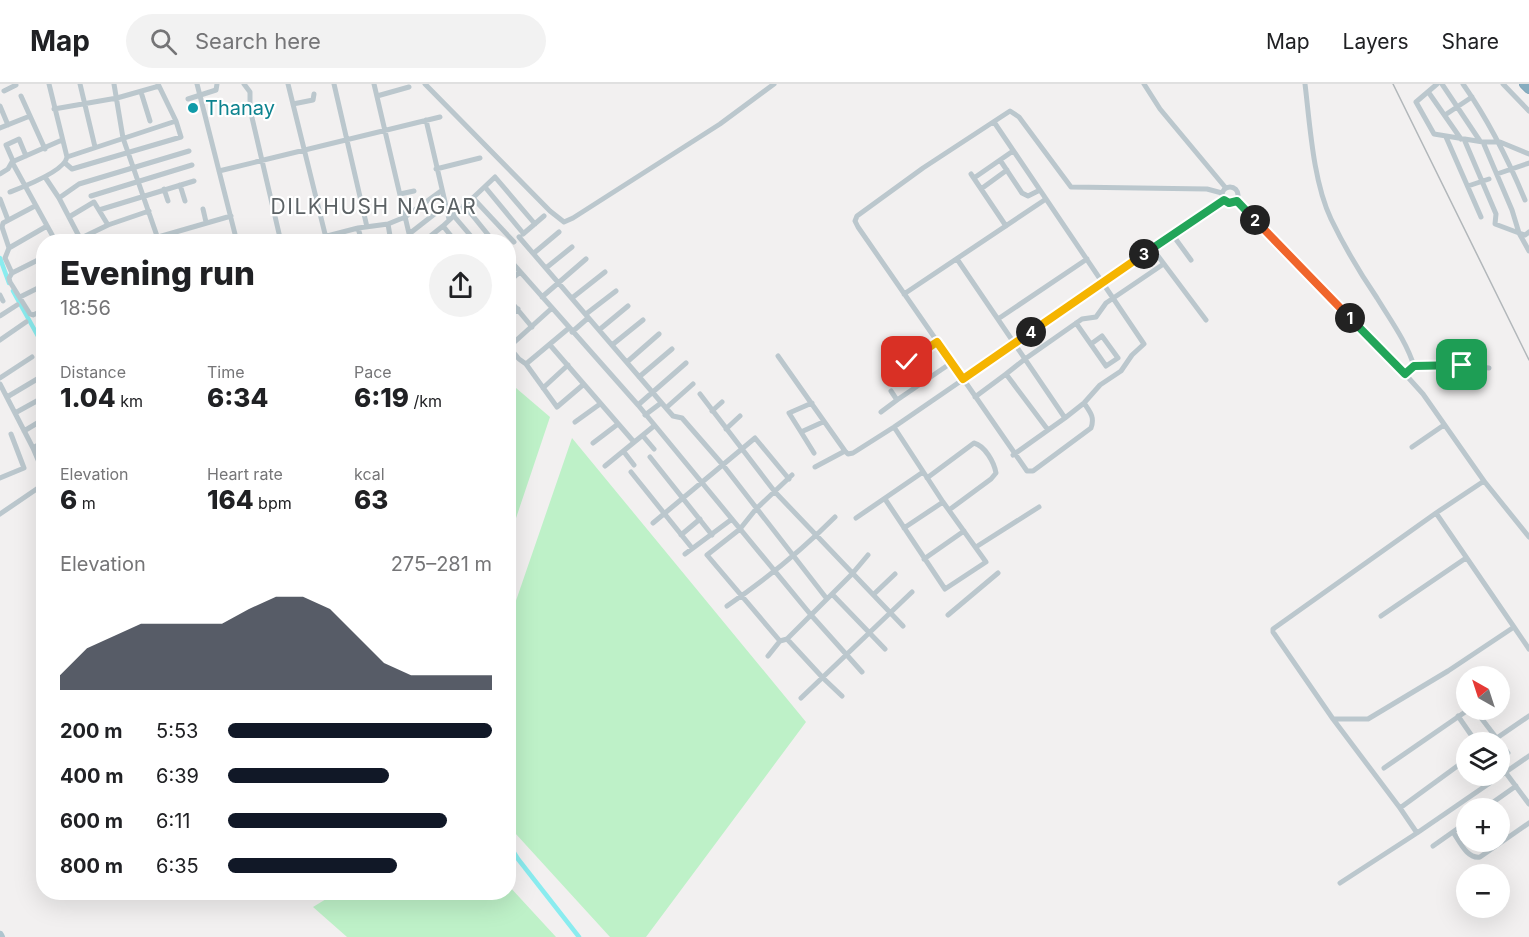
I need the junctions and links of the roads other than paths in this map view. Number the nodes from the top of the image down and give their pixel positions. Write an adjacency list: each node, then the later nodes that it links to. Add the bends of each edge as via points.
1 (17, 84): 24 (street)
2 (49, 84): 38 (street)
3 (80, 84): 34 (street)
4 (114, 84): 32 (street)
5 (197, 84): 28 (street)
6 (216, 84): 28 (street, via 216,90)
7 (244, 84): 21 (street)
8 (288, 84): 35 (street)
9 (334, 84): 53 (street)
10 (374, 84): 30 (street)
11 (425, 84): 12 (street, via 564,222 720,124)
12 (774, 84)
13 (1144, 84): 89 (street)
14 (1305, 84): 217 (street, via 1315,164 1330,216 1396,327)
15 (1437, 84): 27 (street)
16 (1442, 84): 37 (street)
17 (1463, 84): 31 (street)
18 (1503, 84): 39 (street)
19 (1524, 84): 23 (highway)
20 (158, 85): 25 (street); 45 (street)
21 (251, 87): 67 (street, via 250,109)
22 (409, 87): 30 (street)
23 (1529, 89)
24 (4, 91)
25 (141, 92): 32 (street); 44 (street)
26 (314, 93): 35 (street, via 313,100)
27 (1429, 93): 40 (street); 50 (street, via 1416,102 1434,134)
28 (200, 95): 33 (street); 77 (street)
29 (21, 96): 41 (street)
30 (377, 96): 49 (street)
31 (1472, 97): 37 (street); 56 (street)
32 (117, 98): 34 (street); 51 (street)
33 (188, 99)
34 (85, 103): 38 (street); 57 (street)
35 (292, 104): 59 (street)
36 (0, 105): 47 (street)
37 (1457, 107): 40 (street); 55 (street)
38 (54, 109): 54 (street)
39 (1529, 111)
40 (1444, 115): 52 (street)
41 (30, 116): 47 (street); 58 (street)
42 (440, 117): 43 (street)
43 (426, 120): 49 (street); 74 (street)
44 (150, 121)
45 (176, 122): 51 (street); 62 (street, via 181,136)
46 (994, 122): 61 (street); 96 (street, via 1014,112 1071,188 1207,189); 176 (street, via 855,219)
47 (8, 125): 48 (street)
48 (0, 128)
49 (386, 129): 53 (street); 97 (street)
50 (1446, 137): 52 (street); 87 (street)
51 (123, 138): 57 (street); 62 (street)
52 (1462, 139): 55 (street); 83 (street)
53 (346, 140): 59 (street); 129 (street)
54 (62, 141): 58 (street); 65 (street)
55 (1482, 141): 56 (street); 79 (street)
56 (1500, 142): 63 (street); 75 (street)
57 (95, 147): 65 (street)
58 (45, 148): 64 (street)
59 (304, 149): 67 (street); 142 (street)
60 (189, 151): 73 (street)
61 (1013, 151): 68 (street); 92 (street)
62 (128, 153): 70 (street, via 72,169); 73 (street)
63 (1526, 154): 72 (street)
64 (26, 156): 69 (street); 69 (street, via 20,139 6,145)
65 (67, 156): 70 (street)
66 (480, 158): 74 (street)
67 (261, 160): 77 (street); 141 (street)
68 (1000, 160): 76 (street); 91 (street, via 973,176)
69 (13, 161): 78 (street); 86 (street)
70 (64, 163): 80 (street)
71 (192, 165): 84 (street)
72 (1528, 165): 75 (street)
73 (133, 167): 84 (street); 100 (street, via 79,184)
74 (436, 169): 94 (street)
75 (1512, 169): 79 (street); 105 (street)
76 (1007, 170): 91 (street); 92 (street, via 1026,195)
77 (219, 171): 115 (street)
78 (0, 174)
79 (1497, 174): 134 (street)
80 (45, 177): 86 (street); 100 (street)
81 (1490, 179): 83 (street)
82 (194, 181): 85 (street)
83 (1482, 181): 87 (street); 134 (street, via 1496,214 1495,224)
84 (139, 182): 98 (street); 99 (street)
85 (180, 185): 90 (street); 107 (street)
86 (25, 186): 95 (street); 110 (street)
87 (1468, 186): 120 (street)
88 (485, 187): 101 (street); 124 (street, via 495,177); 152 (street)
89 (1225, 187): 96 (street); 108 (street, via 1236,190)
90 (164, 189): 98 (street); 106 (street)
91 (981, 189): 128 (street)
92 (1040, 190): 103 (street)
93 (414, 191): 97 (street)
94 (441, 191): 109 (street); 118 (street)
95 (10, 192)
96 (1222, 193): 104 (street)
97 (400, 194): 118 (street)
98 (144, 195): 113 (street); 114 (street)
99 (91, 196)
100 (59, 198): 117 (street)
101 (473, 198): 111 (street); 150 (street)
102 (0, 199): 121 (street)
103 (1046, 199): 128 (street); 162 (street)
104 (1224, 200): 108 (street); 151 (street)
105 (1525, 200)
106 (168, 201)
107 (185, 201)
108 (1237, 201): 220 (street)
109 (446, 205): 119 (street); 145 (street)
110 (35, 206): 121 (street); 126 (street)
111 (464, 206): 119 (street); 149 (street)
112 (203, 209): 122 (street)
113 (99, 210): 117 (street, via 94,202); 125 (street)
114 (149, 211): 125 (street); 138 (street)
115 (231, 216): 122 (street); 140 (street)
116 (544, 216): 124 (street)
117 (69, 217): 136 (street)
118 (405, 217): 123 (street); 145 (street)
119 (451, 217): 127 (street); 148 (street)
120 (1481, 217)
121 (8, 220): 155 (street, via 2,227)
122 (206, 222): 139 (street)
123 (388, 224): 129 (street); 144 (street)
124 (535, 224): 152 (street)
125 (108, 225): 137 (street)
126 (47, 226): 135 (street); 155 (street)
127 (443, 226): 146 (street); 147 (street)
128 (1006, 226): 160 (street)
129 (367, 227): 130 (street)
130 (358, 228): 133 (street); 143 (street)
131 (559, 232): 158 (street)
132 (1529, 232): 134 (street)
133 (338, 233)
134 (1519, 233): 157 (street)
135 (52, 234)
136 (78, 234)
137 (92, 234)
138 (156, 234)
139 (164, 234)
140 (235, 234)
141 (279, 234)
142 (325, 234)
143 (360, 234)
144 (390, 234)
145 (409, 234)
146 (433, 234)
147 (450, 234)
148 (468, 234)
149 (487, 234)
150 (507, 234)
151 (1172, 234): 156 (street); 163 (street)
152 (521, 235): 153 (street); 158 (street)
153 (516, 240)
154 (572, 247): 167 (street)
155 (9, 248): 159 (street)
156 (1152, 248): 165 (street); 173 (street)
157 (1529, 251)
158 (534, 253): 167 (street)
159 (2, 258): 170 (street)
160 (957, 258): 176 (street); 190 (street)
161 (586, 259): 172 (street)
162 (1087, 259): 173 (street); 190 (street)
163 (1191, 260)
164 (36, 261): 170 (street)
165 (1162, 265): 181 (street); 192 (street)
166 (516, 267): 168 (street)
167 (546, 268): 172 (street)
168 (520, 272): 171 (street); 179 (street)
169 (605, 272): 180 (street)
170 (12, 273): 178 (street, via 10,282)
171 (516, 275)
172 (559, 282): 179 (street); 180 (street)
173 (1103, 283): 181 (street); 202 (street)
174 (36, 289): 178 (street)
175 (616, 291): 189 (street)
176 (904, 294): 201 (street)
177 (0, 295): 182 (street)
178 (20, 297): 187 (street, via 31,315)
179 (542, 297): 185 (street)
180 (572, 298): 189 (street)
181 (1113, 299): 194 (street, via 1096,317); 239 (street, via 1144,344 1121,371)
182 (3, 302)
183 (17, 305): 188 (street)
184 (628, 306): 197 (street)
185 (552, 308): 195 (street); 196 (street)
186 (518, 309): 195 (street)
187 (36, 313)
188 (0, 316)
189 (587, 316): 196 (street); 197 (street)
190 (999, 319): 202 (street)
191 (643, 320): 205 (street)
192 (1206, 320)
193 (27, 322): 199 (street)
194 (1076, 323): 203 (street); 210 (street)
195 (532, 327): 200 (street)
196 (570, 330): 204 (street); 241 (street)
197 (599, 330): 205 (street)
198 (659, 334): 211 (street)
199 (0, 340)
200 (516, 340)
201 (937, 342): 212 (street); 214 (street)
202 (1014, 344): 210 (street); 223 (street)
203 (1091, 344): 203 (street, via 1106,366 1118,358 1102,336)
204 (550, 345): 215 (street); 216 (street)
205 (612, 345): 211 (street)
206 (672, 349): 221 (street)
207 (516, 356): 215 (street)
208 (778, 356): 238 (street)
209 (32, 357): 222 (street)
210 (1025, 359): 219 (street); 248 (street)
211 (627, 362): 221 (street)
212 (907, 362)
213 (686, 363): 230 (street)
214 (951, 363): 223 (street); 234 (street)
215 (526, 364): 228 (street)
216 (568, 365): 226 (street); 228 (street)
217 (1414, 366): 218 (street); 220 (street)
218 (1489, 369)
219 (1006, 374): 233 (street); 258 (street)
220 (1405, 374): 253 (street)
221 (639, 377): 230 (street)
222 (0, 378)
223 (963, 379): 233 (street); 255 (street)
224 (36, 380): 232 (street)
225 (0, 384): 232 (street)
226 (584, 384): 228 (street, via 557,407); 240 (street)
227 (693, 384): 242 (street)
228 (543, 388)
229 (891, 391): 234 (street)
230 (652, 392): 237 (street); 241 (street)
231 (699, 394): 243 (street)
232 (7, 397): 245 (street)
233 (975, 397): 273 (street)
234 (897, 399): 244 (street)
235 (36, 401): 245 (street)
236 (722, 402): 243 (street)
237 (661, 403): 242 (street); 246 (street)
238 (812, 403): 250 (street); 259 (street, via 789,413)
239 (1084, 403): 248 (street); 273 (street, via 1094,421 1077,440 1030,472)
240 (600, 404): 249 (street); 252 (street)
241 (638, 405): 246 (street)
242 (666, 408): 276 (street, via 673,416 682,418)
243 (712, 411): 256 (street)
244 (881, 412)
245 (15, 413): 257 (street)
246 (645, 415): 254 (street)
247 (740, 416): 256 (street)
248 (1065, 418): 258 (street)
249 (575, 422)
250 (823, 422): 259 (street); 269 (street)
251 (36, 423): 257 (street)
252 (618, 424): 262 (street); 263 (street)
253 (1444, 425): 265 (street); 282 (street)
254 (654, 426): 261 (street); 283 (street)
255 (894, 428): 269 (street, via 853,453); 280 (street)
256 (726, 429): 268 (street)
257 (24, 430): 266 (street)
258 (1048, 430): 273 (street)
259 (801, 432): 271 (street)
260 (11, 434): 281 (street, via 24,468)
261 (643, 435): 262 (street); 267 (street)
262 (634, 442): 270 (street)
263 (593, 443)
264 (36, 446): 266 (street)
265 (1412, 447)
266 (33, 448): 272 (street)
267 (654, 449)
268 (742, 449): 276 (street); 286 (street); 286 (street, via 755,438 791,477)
269 (845, 451): 278 (street)
270 (624, 452): 275 (street); 277 (street)
271 (814, 453)
272 (36, 454)
273 (1013, 454)
274 (650, 457): 287 (street)
275 (634, 465)
276 (723, 465): 283 (street); 292 (street)
277 (605, 466)
278 (815, 467)
279 (631, 471): 296 (street)
280 (925, 475): 288 (street); 289 (street); 293 (street, via 974,443 982,447 996,473)
281 (0, 476): 284 (street)
282 (1484, 481): 295 (street); 308 (street)
283 (701, 483): 287 (street); 300 (street)
284 (4, 486)
285 (36, 489): 294 (street)
286 (775, 492): 292 (street); 307 (street)
287 (682, 498): 296 (street); 299 (street)
288 (885, 499): 298 (street); 302 (street)
289 (943, 502): 293 (street); 302 (street)
290 (0, 503): 294 (street)
291 (1039, 507): 309 (street)
292 (756, 509): 303 (street); 312 (street)
293 (949, 510): 304 (street)
294 (3, 512)
295 (1436, 513): 314 (street); 344 (street, via 1273,629)
296 (664, 514): 301 (street); 305 (street)
297 (835, 517): 307 (street)
298 (856, 518)
299 (700, 519): 305 (street); 306 (street)
300 (732, 519): 303 (street); 306 (street)
301 (653, 523)
302 (904, 528): 315 (street)
303 (740, 529): 316 (street); 323 (street, via 707,555)
304 (964, 531): 309 (street); 315 (street)
305 (681, 535): 310 (street)
306 (712, 535): 310 (street)
307 (816, 536): 312 (street); 318 (street)
308 (1529, 537)
309 (976, 547): 315 (street, via 986,562 945,590)
310 (692, 548): 311 (street)
311 (686, 554)
312 (792, 555): 316 (street); 324 (street)
313 (868, 555): 318 (street)
314 (1466, 558): 329 (street); 331 (street)
315 (924, 559)
316 (774, 571): 323 (street); 327 (street)
317 (998, 573): 328 (street)
318 (852, 574): 321 (street); 322 (street)
319 (895, 574): 322 (street)
320 (912, 592): 326 (street)
321 (832, 594): 324 (street); 332 (street)
322 (874, 594): 326 (street)
323 (743, 595): 325 (street); 333 (street)
324 (827, 599): 327 (street)
325 (727, 606)
326 (890, 612): 330 (street); 332 (street)
327 (811, 615): 333 (street); 336 (street)
328 (948, 615)
329 (1381, 616)
330 (903, 626)
331 (1514, 627): 335 (street); 344 (street, via 1368,719)
332 (869, 634): 334 (street); 336 (street)
333 (784, 640): 337 (street); 339 (street)
334 (885, 649)
335 (1529, 649)
336 (846, 655): 338 (street); 339 (street)
337 (768, 656)
338 (862, 672)
339 (823, 678): 340 (street); 341 (street)
340 (843, 696)
341 (801, 698)
342 (1529, 716): 347 (street)
343 (1456, 717): 350 (street)
344 (1333, 719): 357 (street)
345 (1483, 720): 346 (street)
346 (1492, 732)
347 (1506, 732)
348 (1529, 756): 351 (street)
349 (1456, 767): 357 (street)
350 (1384, 768)
351 (1510, 770)
352 (1510, 778): 354 (street)
353 (1487, 786): 361 (street)
354 (1516, 786): 355 (street); 356 (street)
355 (1499, 798)
356 (1529, 804)
357 (1400, 808): 361 (street)
358 (1529, 823): 360 (street, via 1475,858)
359 (1456, 830): 360 (street)
360 (1453, 832): 362 (street)
361 (1418, 833): 363 (street)
362 (1433, 846)
363 (1340, 883)

